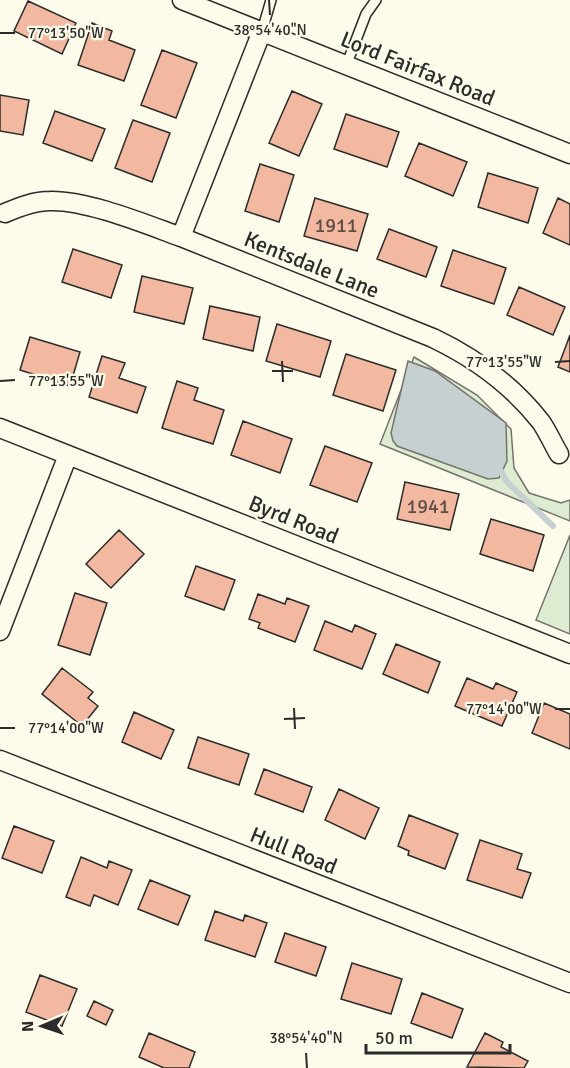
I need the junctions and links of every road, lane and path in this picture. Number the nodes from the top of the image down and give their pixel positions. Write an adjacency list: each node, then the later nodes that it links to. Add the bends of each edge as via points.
1 (182, 0): 4 (street, Lord Fairfax Road)
2 (271, 0): 4 (lane)
3 (374, 0): 5 (lane)
4 (262, 31): 5 (street, Lord Fairfax Road); 8 (street)
5 (346, 66): 6 (street, Lord Fairfax Road)
6 (570, 154)
7 (5, 213): 8 (street, Kentsdale Lane, via 48,200 71,202)
8 (181, 237): 10 (street, Kentsdale Lane, via 460,351 519,397 542,423)
9 (0, 428): 11 (street, Byrd Road)
10 (559, 454)
11 (69, 455): 12 (street); 13 (street, Byrd Road)
12 (0, 631)
13 (570, 654)
14 (0, 760): 15 (street, Hull Road)
15 (570, 983)

